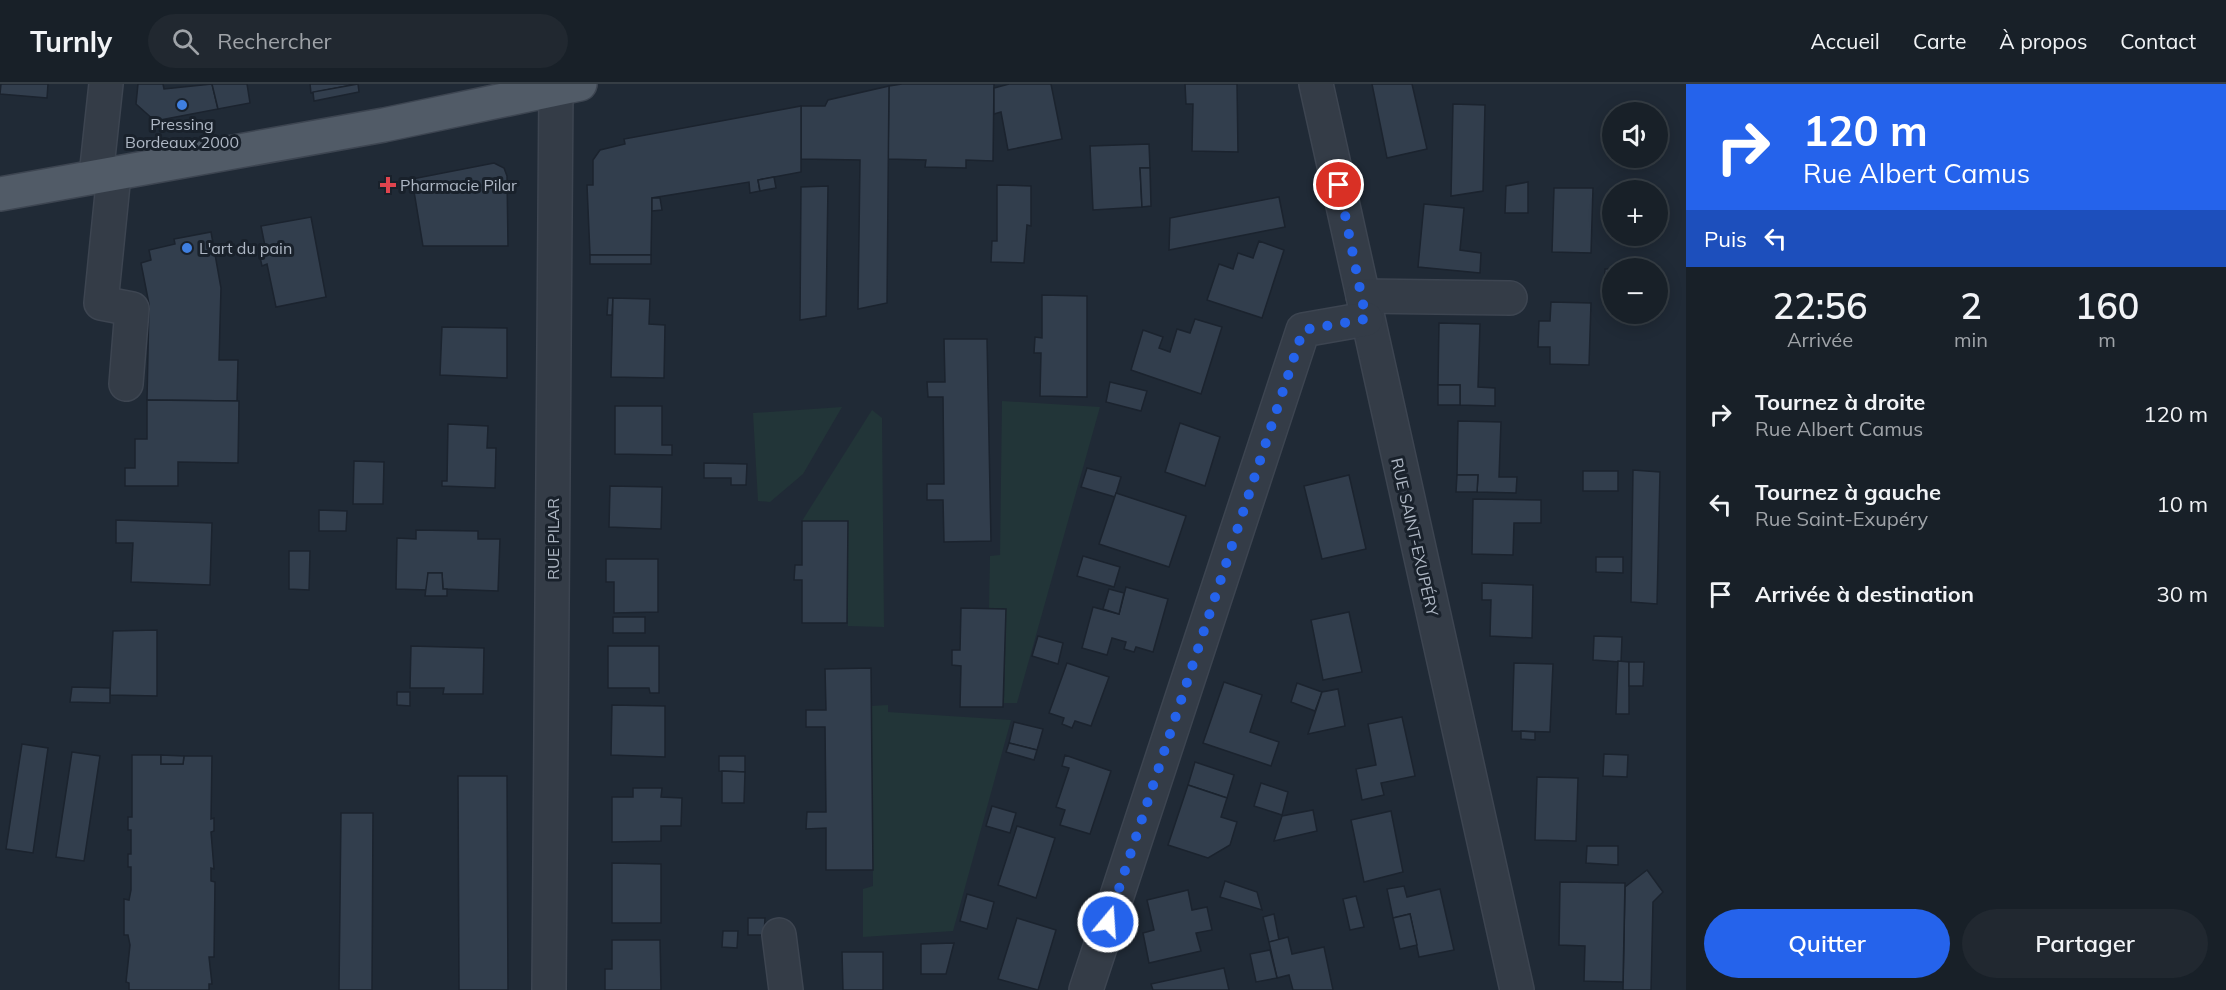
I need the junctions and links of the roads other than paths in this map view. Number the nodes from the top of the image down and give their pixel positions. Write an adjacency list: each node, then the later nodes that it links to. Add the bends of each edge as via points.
1 (106, 84): 4 (street)
2 (1316, 84): 7 (street, RUE SAINT-EXUPÉRY)
3 (568, 86): 4 (main road); 10 (street, RUE PILAR)
4 (105, 175): 5 (main road); 8 (street, via 101,303 132,309)
5 (0, 194)
6 (1510, 298): 7 (street)
7 (1365, 307): 12 (street, via 1303,330); 13 (street, RUE SAINT-EXUPÉRY)
8 (126, 384)
9 (779, 935): 11 (street)
10 (549, 990)
11 (786, 990)
12 (1086, 990)
13 (1516, 990)

